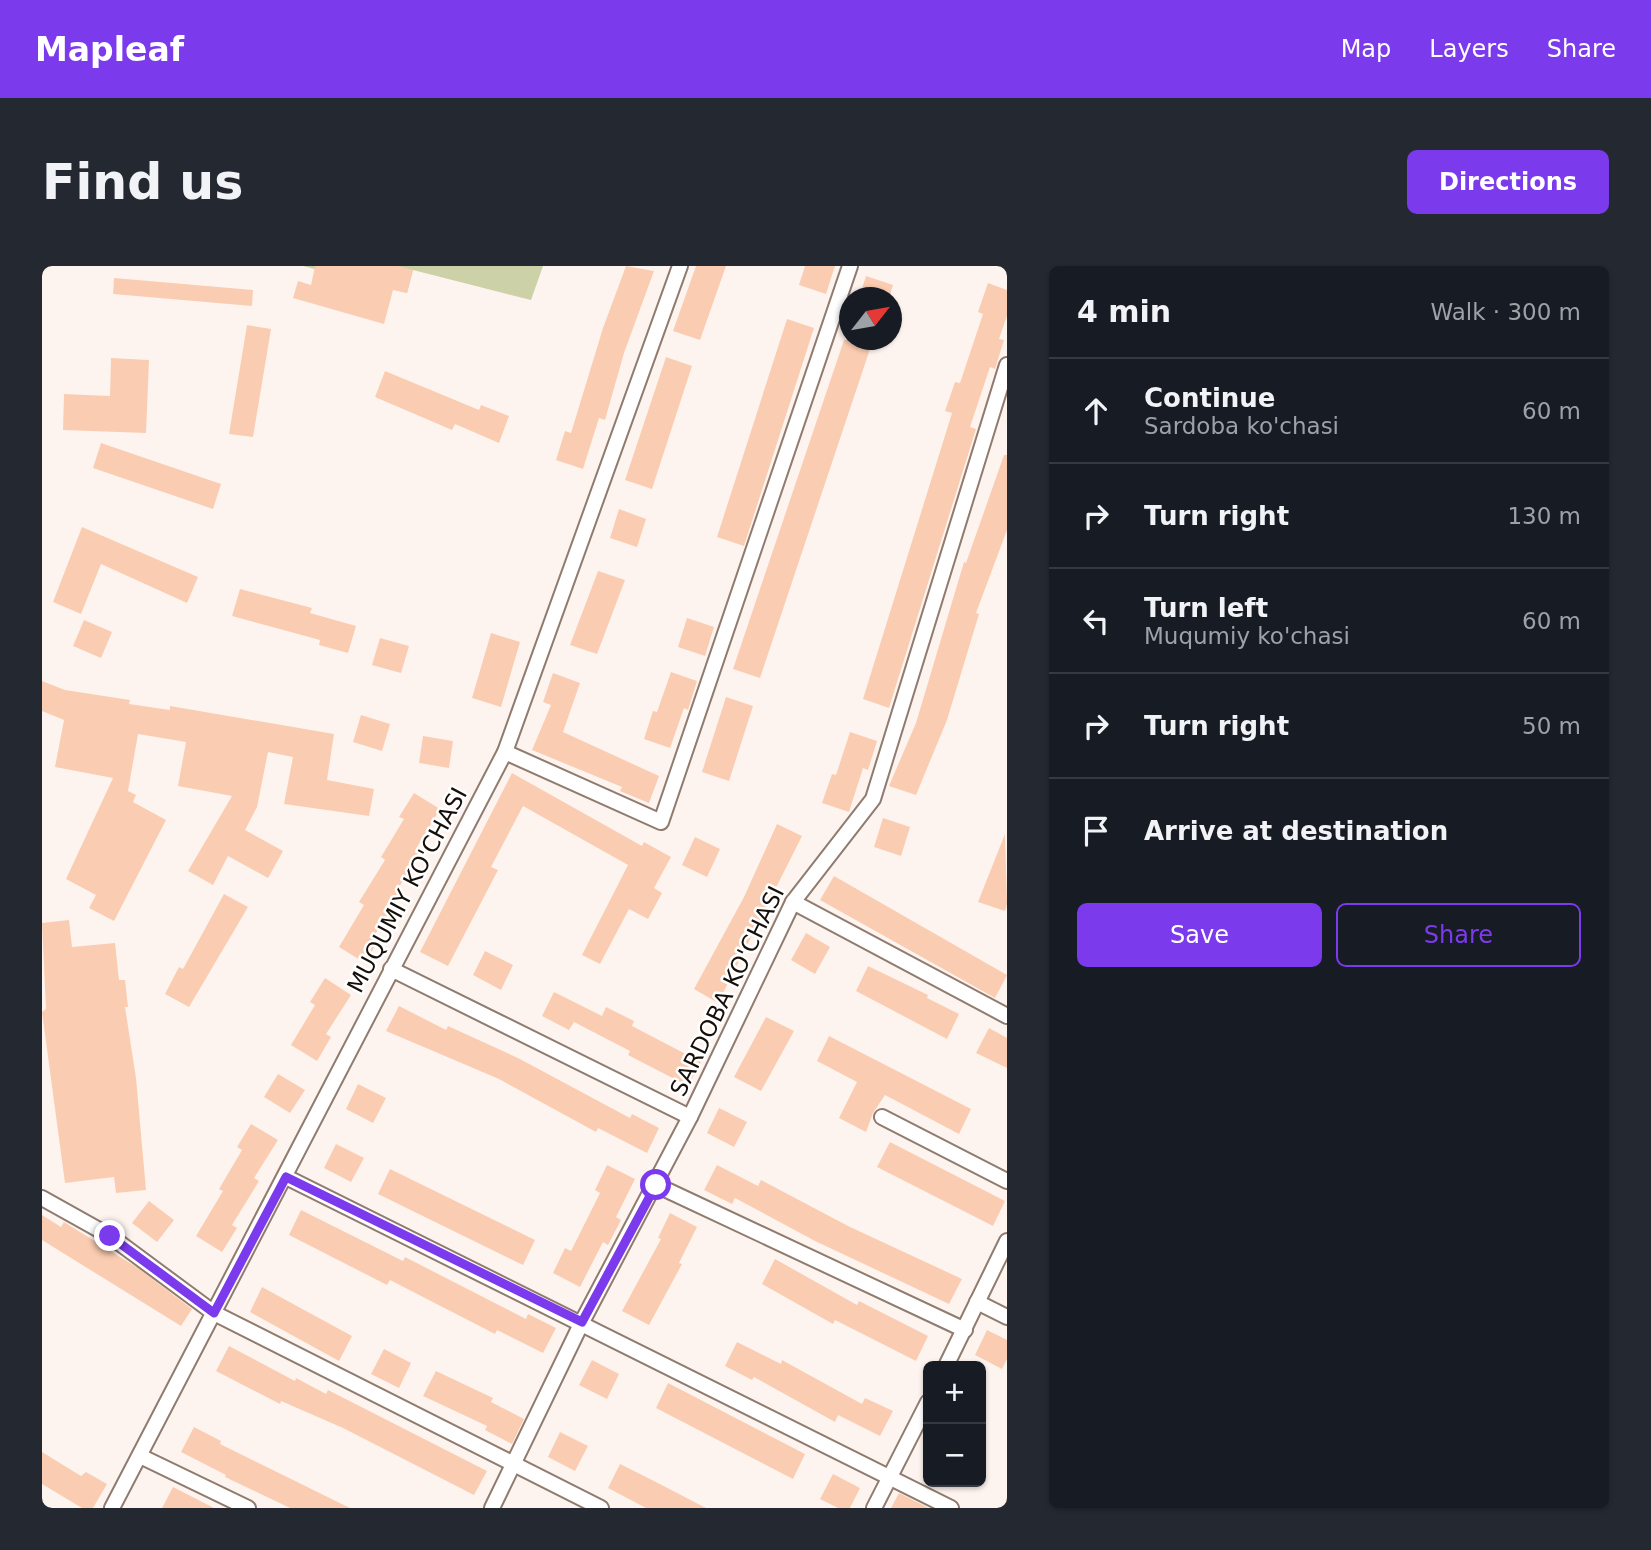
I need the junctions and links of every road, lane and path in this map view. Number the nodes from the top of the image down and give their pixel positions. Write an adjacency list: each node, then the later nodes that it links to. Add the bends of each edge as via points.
1 (680, 266): 4 (street, MUQUMIY KO'CHASI)
2 (850, 266): 4 (street, via 661,822)
3 (1007, 365): 5 (street, SARDOBA KO'CHASI, via 873,799)
4 (505, 752): 6 (street, MUQUMIY KO'CHASI)
5 (793, 902): 7 (street); 8 (street, SARDOBA KO'CHASI)
6 (391, 968): 8 (street); 10 (street, MUQUMIY KO'CHASI)
7 (1007, 1016)
8 (690, 1117): 12 (street, SARDOBA KO'CHASI)
9 (881, 1117): 11 (street)
10 (286, 1177): 16 (street, MUQUMIY KO'CHASI); 18 (street)
11 (1007, 1181)
12 (656, 1185): 18 (street, SARDOBA KO'CHASI); 19 (street)
13 (42, 1198): 16 (street, via 110,1236)
14 (1007, 1241): 15 (street)
15 (977, 1302): 17 (street); 19 (street)
16 (214, 1313): 22 (street, MUQUMIY KO'CHASI); 23 (street)
17 (1007, 1317)
18 (582, 1322): 23 (street, SARDOBA KO'CHASI); 24 (street)
19 (965, 1330): 20 (street)
20 (949, 1361)
21 (923, 1412): 24 (street)
22 (140, 1456): 25 (street, MUQUMIY KO'CHASI); 26 (street)
23 (513, 1465): 27 (street, SARDOBA KO'CHASI); 28 (street)
24 (891, 1476): 29 (street); 30 (street)
25 (112, 1508)
26 (248, 1508)
27 (492, 1508)
28 (601, 1508)
29 (874, 1508)
30 (951, 1508)

